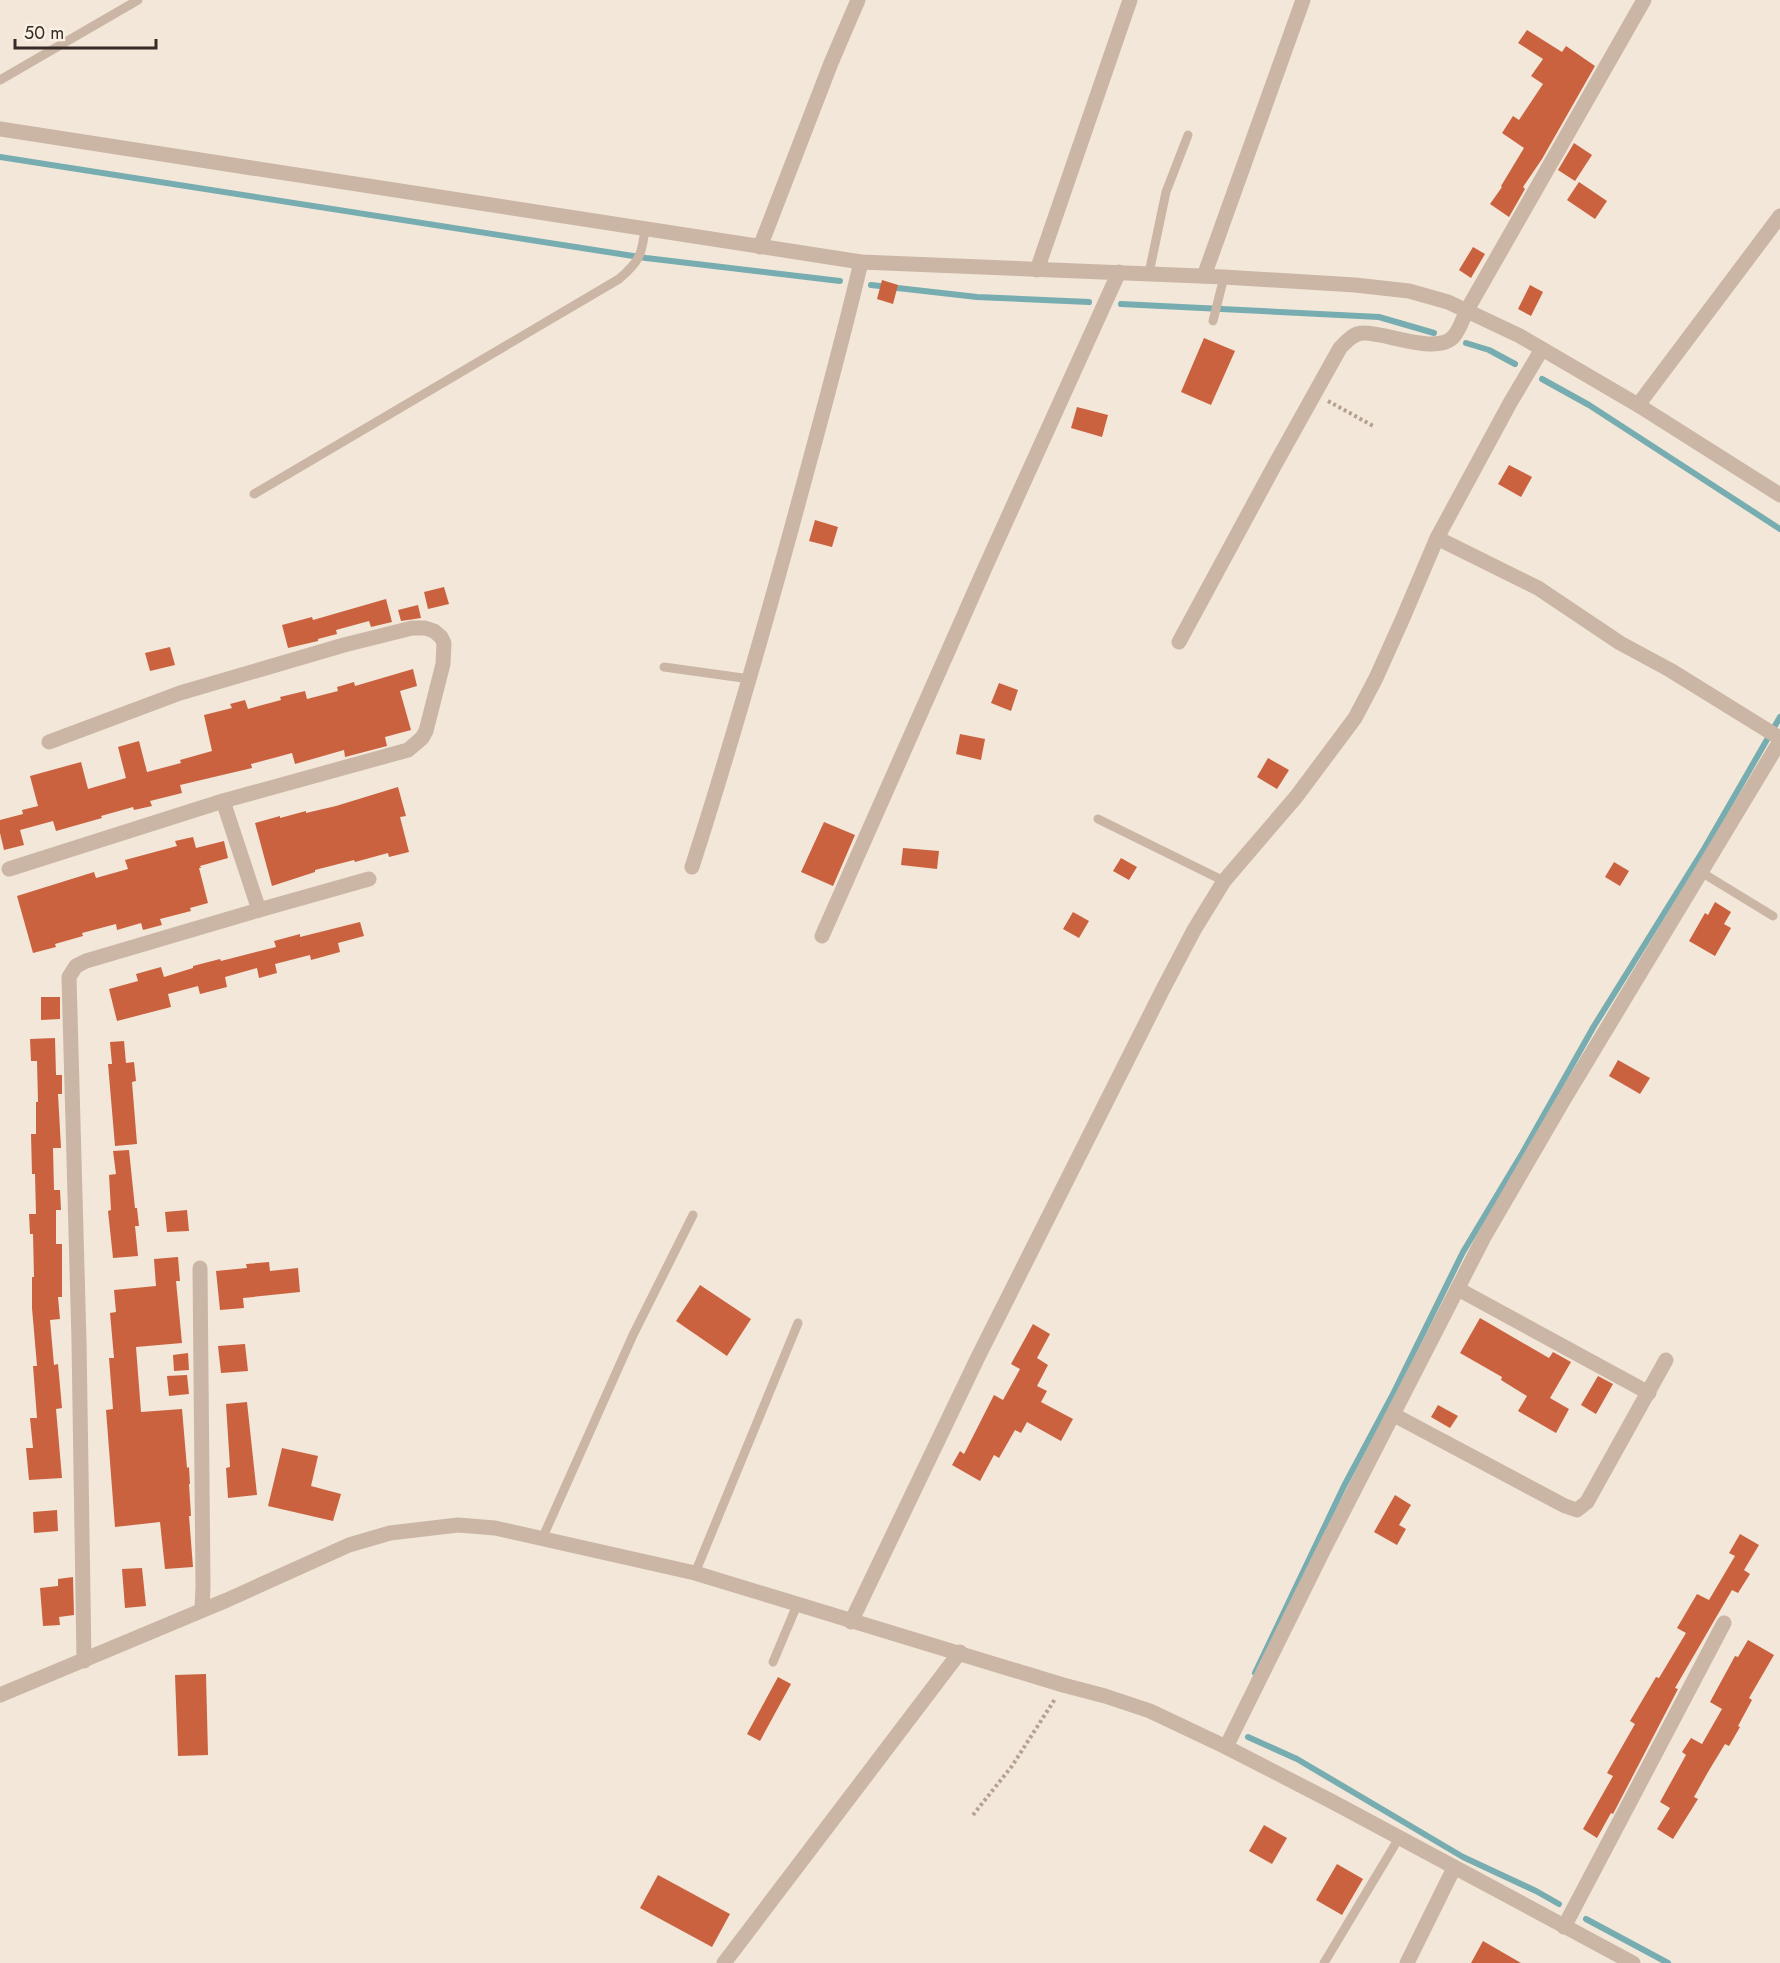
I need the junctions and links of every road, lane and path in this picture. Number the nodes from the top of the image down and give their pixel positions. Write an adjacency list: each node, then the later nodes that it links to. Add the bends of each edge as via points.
1 (138, 0): 6 (lane)
2 (858, 0): 11 (street)
3 (1130, 0): 13 (street)
4 (1303, 0): 16 (street)
5 (1644, 0): 18 (street)
6 (0, 80)
7 (0, 129): 10 (street)
8 (1188, 135): 15 (lane, via 1166,192)
9 (1780, 216): 22 (street)
10 (645, 229): 11 (street); 24 (lane, via 641,254 634,267 619,279)
11 (760, 247): 12 (street)
12 (861, 262): 13 (street); 29 (street)
13 (1037, 270): 14 (street)
14 (1119, 272): 15 (street); 41 (street)
15 (1149, 273): 16 (street)
16 (1204, 276): 17 (street)
17 (1224, 277): 18 (street, via 1387,287); 19 (lane)
18 (1467, 310): 20 (street); 21 (street, via 1448,341 1425,343 1361,332 1351,337 1340,348)
19 (1213, 321)
20 (1542, 349): 22 (street); 26 (street)
21 (1314, 394): 23 (path); 27 (street)
22 (1638, 405): 25 (street)
23 (1375, 427)
24 (254, 494)
25 (1780, 495)
26 (1437, 538): 30 (street, via 1538,588 1620,643); 38 (street, via 1355,717 1296,797)
27 (1179, 642)
28 (664, 668): 29 (lane)
29 (750, 679): 34 (street)
30 (1780, 739): 36 (street)
31 (49, 742): 32 (street, via 180,693 367,639 412,628 425,628 441,637 443,664 426,731 416,745)
32 (223, 801): 35 (street); 39 (street)
33 (1098, 819): 38 (lane)
34 (692, 867)
35 (9, 869)
36 (1701, 872): 40 (lane); 44 (street, via 1552,1120)
37 (369, 879): 39 (street)
38 (1224, 881): 55 (street, via 1156,1001)
39 (259, 910): 58 (street, via 86,961 76,966 69,977)
40 (1773, 916)
41 (822, 936)
42 (693, 1215): 49 (lane, via 633,1335)
43 (200, 1268): 51 (street)
44 (1458, 1289): 47 (street); 48 (street)
45 (798, 1323): 50 (lane)
46 (1666, 1360): 47 (street)
47 (1649, 1393): 48 (street, via 1587,1502 1577,1510)
48 (1394, 1415): 62 (street)
49 (542, 1539): 50 (street); 52 (street, via 495,1528 458,1525 390,1533 349,1545)
50 (695, 1573): 53 (street)
51 (203, 1586): 52 (street); 54 (street)
52 (227, 1600): 54 (street)
53 (797, 1605): 55 (street); 59 (lane)
54 (202, 1610): 58 (street)
55 (851, 1622): 57 (street)
56 (1724, 1623): 66 (street)
57 (960, 1652): 60 (street); 67 (street)
58 (84, 1661): 61 (street)
59 (773, 1662)
60 (1063, 1685): 62 (street, via 1150,1711); 63 (path, via 1012,1766)
61 (0, 1695)
62 (1226, 1747): 64 (street)
63 (973, 1815)
64 (1399, 1838): 65 (street); 68 (lane)
65 (1454, 1868): 66 (street); 69 (street)
66 (1564, 1927): 70 (street)
67 (724, 1963)
68 (1324, 1963)
69 (1407, 1963)
70 (1633, 1963)

